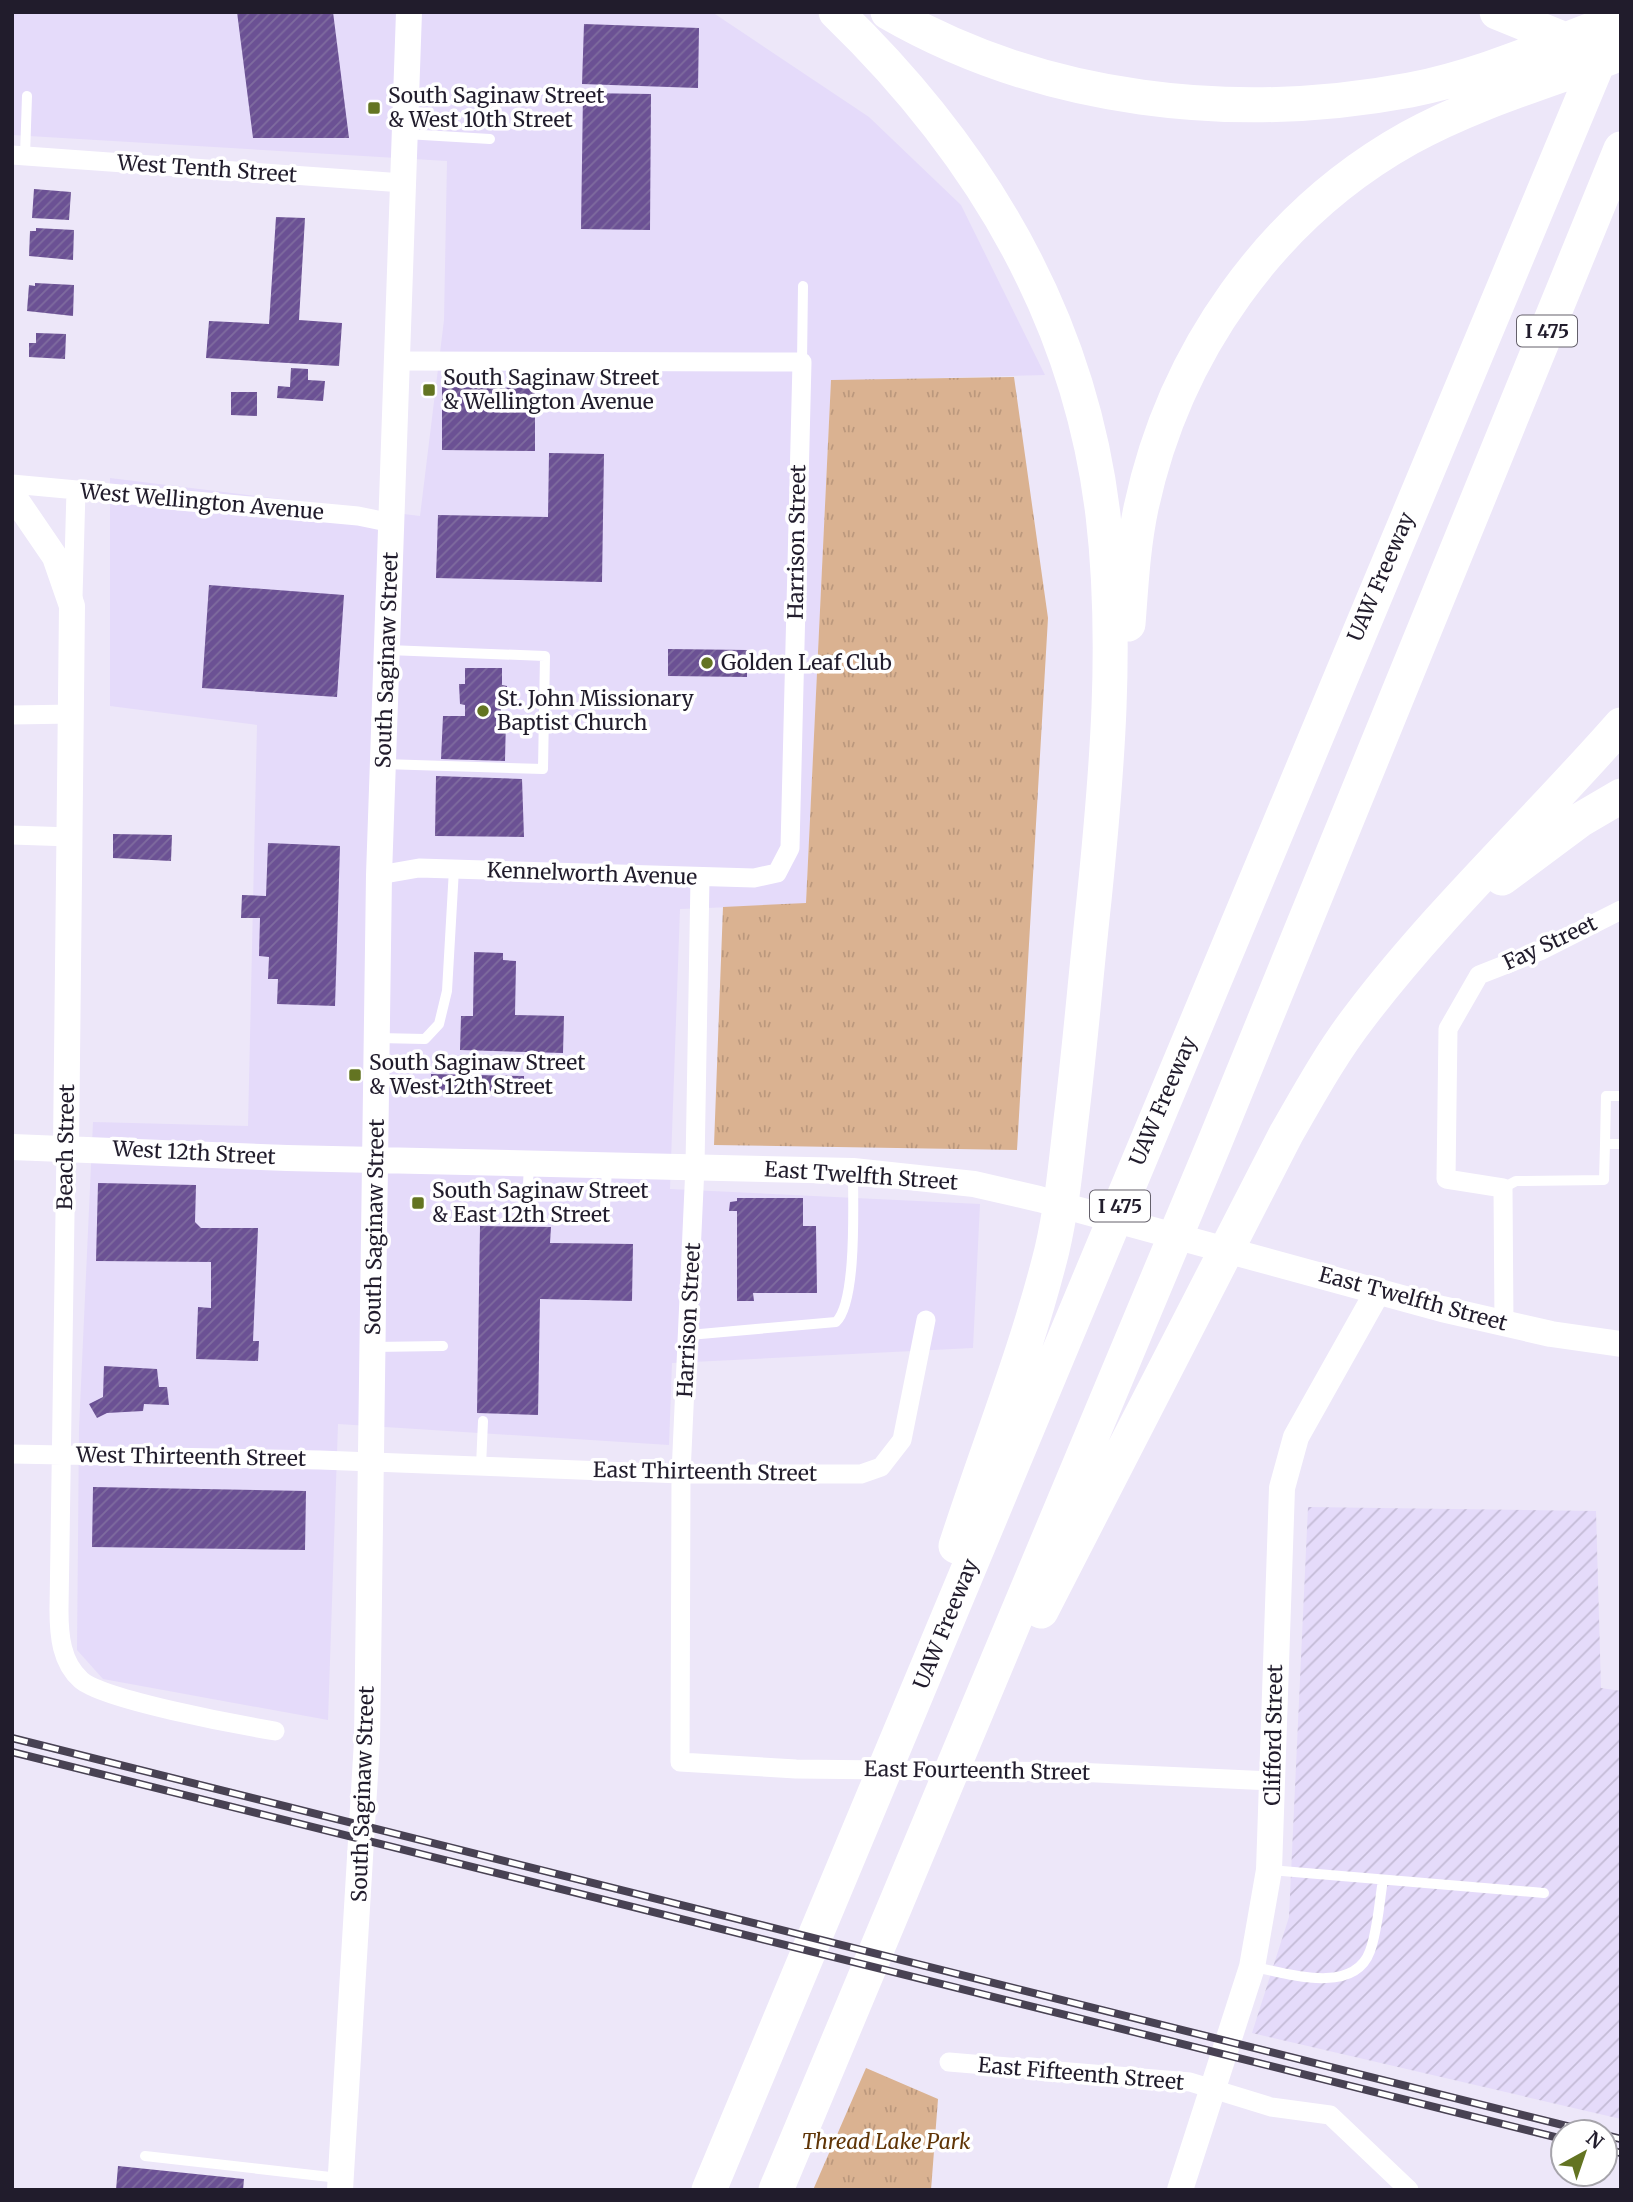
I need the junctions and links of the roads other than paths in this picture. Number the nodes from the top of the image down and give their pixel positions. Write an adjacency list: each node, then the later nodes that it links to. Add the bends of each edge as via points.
1 (409, 12): 13 (street, South Saginaw Street)
2 (836, 12): 38 (highway, via 901,77 964,156 1037,284 1071,373 1094,464 1107,574 1108,689)
3 (888, 12): 8 (highway, via 1018,70 1096,90 1171,101 1251,104 1325,101 1411,89 1457,78)
4 (1497, 12): 11 (highway)
5 (1575, 12): 9 (highway)
6 (1599, 12): 19 (highway)
7 (1619, 12): 19 (highway, UAW Freeway / I 475)
8 (1621, 19)
9 (1621, 33)
10 (1621, 54): 38 (highway, via 1468,111 1384,153 1309,211 1260,260 1221,315 1194,361 1163,431 1141,509 1121,704)
11 (1621, 64)
12 (27, 96): 16 (lane)
13 (404, 134): 14 (lane); 17 (street, South Saginaw Street)
14 (490, 139)
15 (1621, 149): 26 (highway, I 475)
16 (19, 156): 17 (street, West Tenth Street)
17 (403, 183): 21 (street, South Saginaw Street)
18 (1621, 213): 26 (highway)
19 (1529, 221): 74 (highway, UAW Freeway / I 475)
20 (803, 286): 22 (lane)
21 (398, 361): 22 (street); 27 (street, South Saginaw Street)
22 (802, 362): 37 (street, Harrison Street)
23 (12, 484): 24 (street, West Wellington Avenue)
24 (76, 490): 27 (street, West Wellington Avenue); 28 (street, Beach Street)
25 (12, 494): 28 (street, Beach Street, via 55,557)
26 (1473, 513): 75 (highway, I 475)
27 (392, 523): 29 (street, South Saginaw Street)
28 (73, 615): 30 (street, Beach Street)
29 (387, 650): 33 (street, South Saginaw Street); 33 (lane, via 545,656 543,769)
30 (73, 714): 31 (street); 36 (street, Beach Street)
31 (12, 715)
32 (1621, 725): 43 (highway, via 1412,952)
33 (383, 764): 40 (street, South Saginaw Street)
34 (1621, 796): 43 (highway, via 1499,880)
35 (12, 835): 36 (street)
36 (71, 837): 49 (street, Beach Street)
37 (790, 848): 41 (street, Kennelworth Avenue, via 777,873)
38 (1098, 855): 74 (highway, via 1070,1131 1053,1245 1015,1380 984,1460)
39 (454, 869): 40 (street, Kennelworth Avenue, via 419,868); 41 (street, Kennelworth Avenue); 44 (lane, via 447,991 439,1024 425,1039)
40 (379, 875): 44 (street, South Saginaw Street)
41 (700, 878): 53 (street, Harrison Street)
42 (1621, 910): 55 (street, Fay Street, via 1540,951 1479,975 1448,1029 1446,1179)
43 (1359, 1017): 75 (highway, via 1286,1134)
44 (377, 1038): 50 (street, South Saginaw Street)
45 (1621, 1096): 46 (lane, via 1606,1096)
46 (1605, 1144): 47 (lane); 55 (lane, via 1604,1180 1516,1181)
47 (1621, 1144)
48 (12, 1147): 49 (street, West 12th Street)
49 (66, 1147): 50 (street, West 12th Street); 67 (street, Beach Street)
50 (376, 1159): 51 (street, East Twelfth Street); 64 (street, South Saginaw Street)
51 (529, 1163): 52 (street, East Twelfth Street); 56 (lane)
52 (607, 1165): 53 (street, East Twelfth Street); 57 (lane)
53 (695, 1166): 54 (street, East Twelfth Street); 61 (street, Harrison Street)
54 (853, 1171): 58 (street, East Twelfth Street, via 974,1184); 61 (lane, via 844,1315 836,1322)
55 (1503, 1188): 60 (street)
56 (527, 1206)
57 (605, 1208)
58 (1378, 1291): 60 (street, East Twelfth Street); 73 (street, Clifford Street, via 1296,1437 1282,1488)
59 (926, 1320): 70 (street, East Thirteenth Street, via 902,1440 881,1467 861,1474)
60 (1504, 1324): 62 (street, East Twelfth Street)
61 (689, 1335): 70 (street, Harrison Street)
62 (1621, 1344)
63 (443, 1346): 64 (lane)
64 (372, 1347): 68 (street, South Saginaw Street)
65 (483, 1421): 69 (lane)
66 (12, 1454): 67 (street, West Thirteenth Street)
67 (62, 1455): 68 (street, West Thirteenth Street); 71 (street, Beach Street, via 60,1639 76,1675 100,1690)
68 (370, 1462): 69 (street, East Thirteenth Street); 83 (street, South Saginaw Street, via 367,1741)
69 (481, 1466): 70 (street, East Thirteenth Street)
70 (681, 1474): 72 (street, Harrison Street)
71 (275, 1731)
72 (680, 1762): 73 (street, East Fourteenth Street)
73 (1275, 1781): 76 (street, Clifford Street)
74 (872, 1804): 84 (highway, UAW Freeway / I 475)
75 (917, 1851): 85 (highway, I 475)
76 (1269, 1870): 77 (lane); 79 (street, Clifford Street)
77 (1383, 1880): 78 (lane); 79 (lane, via 1370,1952 1359,1968 1336,1978)
78 (1544, 1893)
79 (1252, 1967): 81 (street, Clifford Street)
80 (949, 2062): 81 (street, East Fifteenth Street, via 1190,2082)
81 (1213, 2089): 86 (street, Clifford Street); 87 (street, East Fifteenth Street, via 1271,2107 1330,2115)
82 (145, 2156): 83 (lane)
83 (340, 2184)
84 (709, 2190)
85 (776, 2190)
86 (1180, 2190)
87 (1409, 2190)

